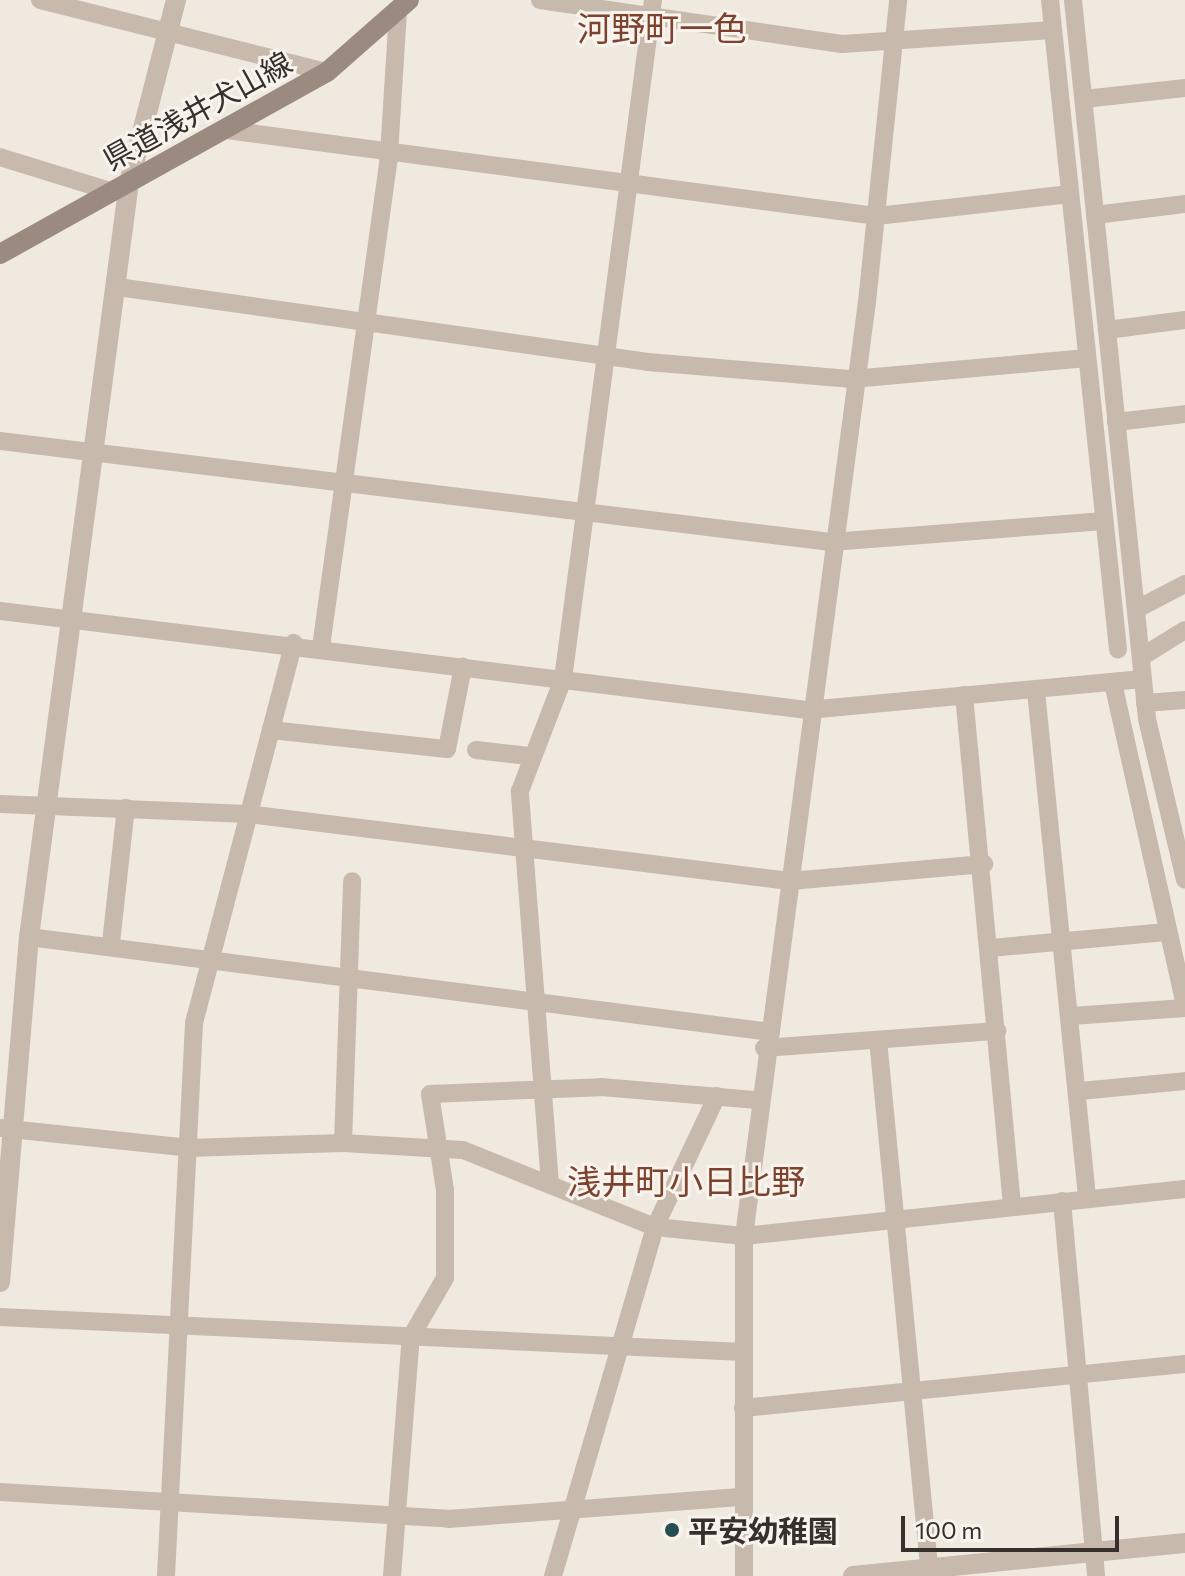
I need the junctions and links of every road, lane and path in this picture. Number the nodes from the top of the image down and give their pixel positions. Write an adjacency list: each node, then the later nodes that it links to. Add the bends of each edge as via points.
1 (40, 0): 10 (street)
2 (176, 0): 10 (street)
3 (540, 0): 8 (street)
4 (898, 0): 11 (street)
5 (1050, 0): 9 (street)
6 (1073, 0): 14 (street)
7 (404, 5): 12 (main road, 県道浅井犬山線); 16 (street)
8 (652, 8): 11 (street, via 842,44); 18 (street)
9 (1053, 30): 11 (street); 20 (street)
10 (166, 33): 12 (street); 19 (street)
11 (892, 44): 23 (street)
12 (327, 72): 15 (main road, 県道浅井犬山線)
13 (1185, 88): 14 (street)
14 (1084, 99): 22 (street)
15 (227, 130): 16 (street); 19 (main road, 県道浅井犬山線)
16 (389, 154): 18 (street); 27 (street)
17 (0, 157): 19 (street)
18 (631, 186): 23 (street); 29 (street)
19 (121, 188): 24 (main road, 県道浅井犬山線); 25 (street)
20 (1070, 194): 23 (street); 30 (street)
21 (1185, 204): 22 (street)
22 (1095, 215): 28 (street)
23 (877, 216): 31 (street)
24 (0, 254)
25 (118, 287): 27 (street); 35 (street)
26 (1185, 320): 28 (street)
27 (366, 321): 29 (street); 36 (street)
28 (1107, 330): 33 (street)
29 (610, 356): 31 (street); 37 (street)
30 (1087, 358): 31 (street); 38 (street)
31 (852, 379): 39 (street)
32 (1185, 414): 33 (street)
33 (1116, 422): 41 (street)
34 (0, 441): 35 (street)
35 (94, 453): 36 (street); 43 (street)
36 (344, 487): 37 (street); 46 (street)
37 (589, 518): 39 (street); 50 (street)
38 (1104, 521): 39 (street); 47 (street)
39 (831, 542): 57 (street)
40 (1185, 584): 41 (street)
41 (1139, 608): 48 (street)
42 (0, 611): 43 (street)
43 (72, 618): 45 (street); 62 (street)
44 (1185, 630): 48 (street)
45 (294, 643): 46 (street); 58 (street)
46 (321, 647): 49 (street)
47 (1118, 649)
48 (1143, 656): 51 (street)
49 (463, 667): 50 (street); 58 (street, via 447,749)
50 (563, 679): 57 (street); 60 (street)
51 (1143, 679): 52 (street); 56 (street)
52 (1113, 683): 53 (street); 71 (street)
53 (1036, 691): 54 (street); 73 (street)
54 (964, 695): 57 (street); 67 (street)
55 (1185, 700): 56 (street)
56 (1145, 703): 63 (street)
57 (808, 710): 70 (street)
58 (271, 730): 65 (street)
59 (476, 750): 60 (street)
60 (529, 756): 66 (street)
61 (0, 804): 62 (street)
62 (50, 804): 64 (street); 72 (street)
63 (1176, 806): 68 (street)
64 (126, 808): 65 (street); 74 (street)
65 (248, 814): 66 (street); 76 (street)
66 (519, 844): 70 (street); 78 (street)
67 (984, 864): 70 (street); 75 (street)
68 (1185, 880)
69 (352, 881): 77 (street)
70 (790, 881): 82 (street)
71 (1166, 932): 73 (street); 79 (street)
72 (29, 937): 74 (street); 89 (street)
73 (1062, 941): 75 (street); 80 (street)
74 (111, 943): 76 (street)
75 (990, 948): 81 (street)
76 (208, 955): 77 (street); 91 (street, via 194,1023)
77 (344, 974): 78 (street); 90 (street)
78 (534, 1001): 82 (street); 85 (street)
79 (1185, 1006): 80 (street)
80 (1071, 1016): 86 (street)
81 (997, 1031): 83 (street); 97 (street)
82 (768, 1040): 83 (street); 88 (street)
83 (878, 1040): 98 (street)
84 (1185, 1081): 86 (street)
85 (542, 1088): 87 (street); 92 (street, via 430,1094); 93 (street)
86 (1080, 1091): 95 (street)
87 (717, 1096): 88 (street); 99 (street)
88 (757, 1100): 100 (street)
89 (5, 1128): 91 (street); 101 (street)
90 (343, 1143): 91 (street); 92 (street)
91 (189, 1148): 103 (street)
92 (438, 1148): 93 (street, via 463,1150); 104 (street, via 445,1278)
93 (550, 1184): 99 (street)
94 (1185, 1189): 95 (street)
95 (1087, 1197): 96 (street)
96 (1062, 1201): 97 (street); 108 (street)
97 (1012, 1206): 98 (street)
98 (893, 1219): 100 (street); 109 (street)
99 (655, 1227): 100 (street); 105 (street)
100 (744, 1236): 106 (street)
101 (0, 1282)
102 (0, 1317): 103 (street)
103 (182, 1326): 104 (street); 113 (street)
104 (411, 1337): 105 (street); 115 (street)
105 (619, 1345): 106 (street); 114 (street)
106 (743, 1352): 110 (street)
107 (1185, 1364): 108 (street)
108 (1077, 1374): 109 (street); 117 (street)
109 (913, 1391): 110 (street); 118 (street)
110 (743, 1408): 112 (street)
111 (0, 1492): 113 (street)
112 (743, 1497): 114 (street); 122 (street)
113 (172, 1503): 115 (street); 119 (street)
114 (572, 1510): 115 (street); 121 (street)
115 (397, 1517): 120 (street)
116 (1185, 1543): 117 (street)
117 (1094, 1552): 118 (street); 124 (street)
118 (930, 1573): 123 (street)
119 (166, 1576)
120 (392, 1576)
121 (553, 1576)
122 (744, 1576)
123 (853, 1576)
124 (1096, 1576)

